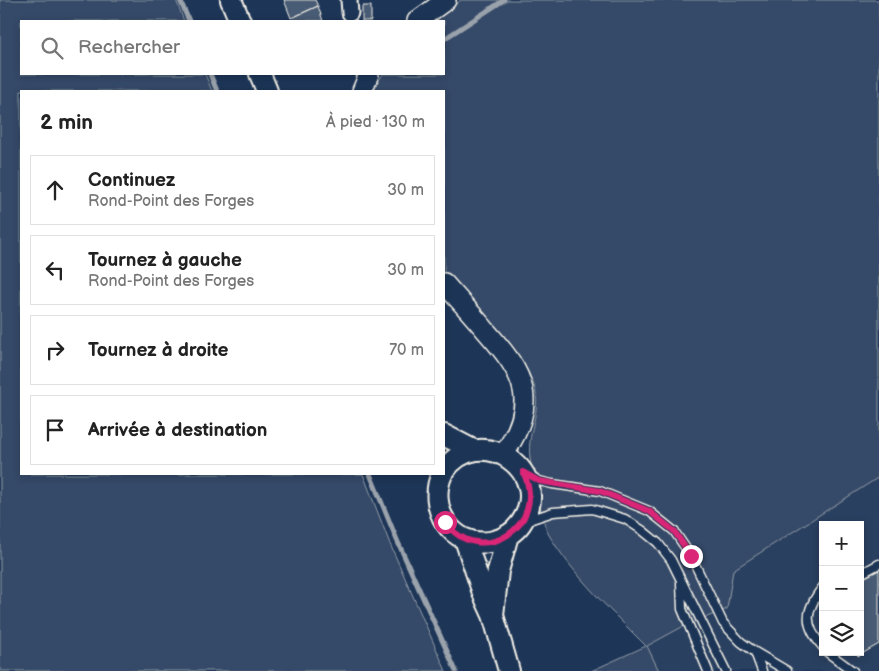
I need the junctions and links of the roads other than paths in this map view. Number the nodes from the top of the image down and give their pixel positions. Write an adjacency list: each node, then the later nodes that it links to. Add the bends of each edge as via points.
1 (231, 0): 3 (main road)
2 (446, 0): 4 (street)
3 (240, 20)
4 (418, 20)
5 (260, 75): 7 (main road)
6 (370, 75): 8 (street)
7 (267, 90)
8 (362, 90)
9 (445, 284): 12 (street, via 508,355 520,377 524,391 522,414)
10 (445, 436): 11 (main road)
11 (473, 450): 12 (main road); 13 (main road, via 456,458)
12 (504, 454): 14 (main road)
13 (445, 470)
14 (523, 472): 16 (main road, via 530,494 527,512); 24 (lane, via 539,481 600,491 649,511 674,531 691,556 723,623)
15 (441, 475): 17 (main road, via 437,499 440,512 448,526)
16 (515, 529): 17 (main road, via 490,542); 20 (lane, via 553,512 592,509 624,519 658,543); 22 (main road, via 498,571)
17 (465, 539): 22 (main road)
18 (879, 564): 19 (lane)
19 (864, 572)
20 (681, 580): 27 (lane, via 682,609); 28 (lane)
21 (819, 592): 23 (lane, via 808,618 812,634)
22 (493, 615): 26 (main road)
23 (819, 642)
24 (755, 652): 29 (lane); 30 (lane)
25 (833, 656): 31 (lane)
26 (509, 671)
27 (708, 671)
28 (726, 671)
29 (762, 671)
30 (788, 671)
31 (853, 671)

